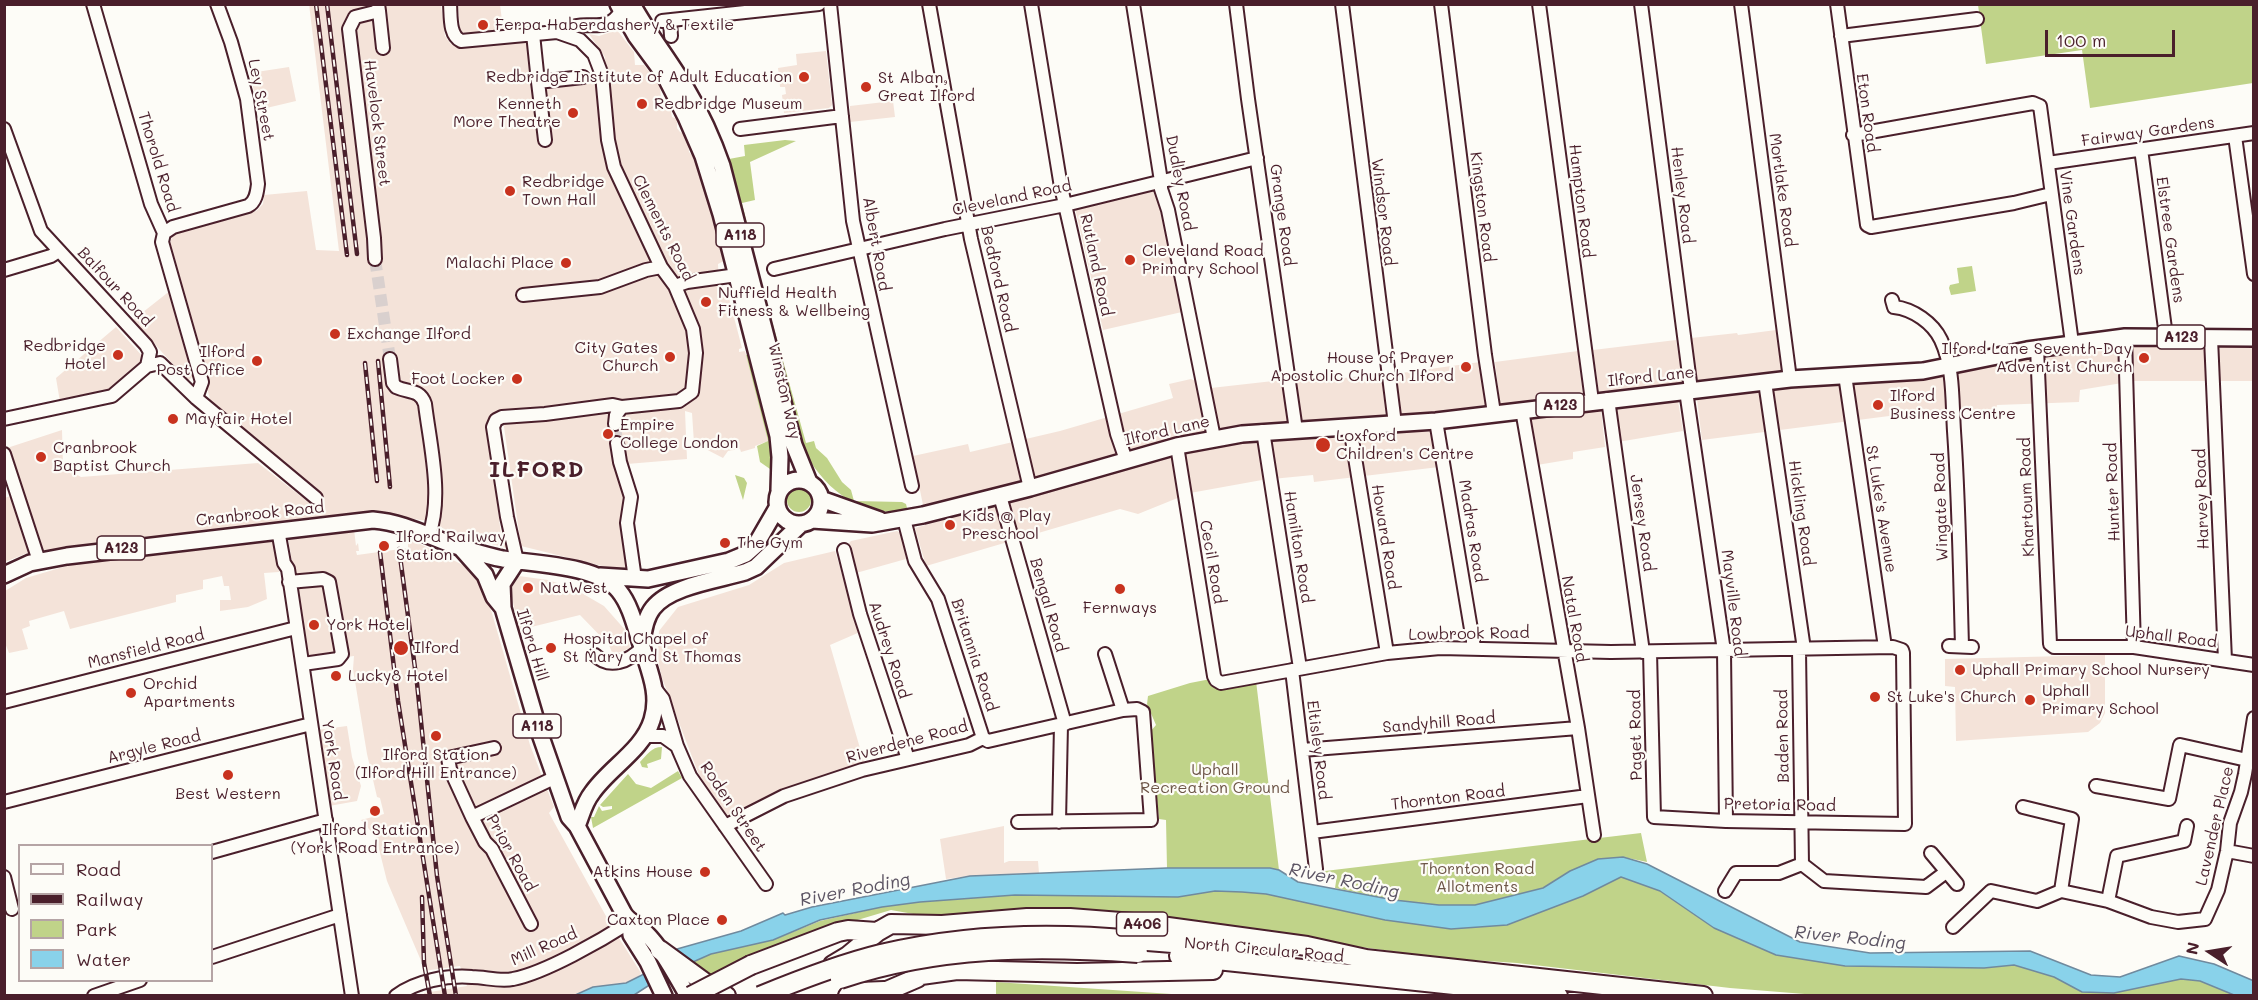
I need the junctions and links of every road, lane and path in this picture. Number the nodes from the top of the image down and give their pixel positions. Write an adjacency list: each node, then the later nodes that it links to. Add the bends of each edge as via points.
1 (93, 4): 40 (street, Thorold Road, via 151,204)
2 (218, 4): 40 (street, Ley Street, via 251,119 258,184 251,204 173,226)
3 (450, 4): 20 (street, via 452,31 457,39 468,42)
4 (819, 4): 21 (street, via 666,21)
5 (830, 4): 26 (street, Albert Road)
6 (929, 4): 39 (street, Bedford Road)
7 (1031, 4): 38 (street, Rutland Road)
8 (1133, 4): 36 (street, Dudley Road)
9 (1236, 4): 34 (street, Grange Road)
10 (1342, 4): 73 (street, Windsor Road)
11 (1441, 4): 70 (street, Kingston Road)
12 (1539, 4): 67 (street, Hampton Road)
13 (1641, 4): 64 (street, Henley Road)
14 (1741, 4): 62 (street, Mortlake Road)
15 (1837, 4): 22 (street, Eton Road)
16 (624, 6): 19 (street, via 615,20 604,26 571,28); 48 (main road, Winston Way / A118, via 636,36 664,74 698,141); 83 (main road, Winston Way / A118, via 645,27 709,131 795,445)
17 (379, 8): 23 (street, Havelock Street); 43 (street, Havelock Street, via 355,17 349,29)
18 (1977, 19): 22 (street)
19 (563, 33): 20 (street); 44 (street, Clements Road, via 580,40 598,63 614,167)
20 (533, 34): 25 (street)
21 (671, 36)
22 (1841, 36): 30 (street, Eton Road)
23 (383, 48)
24 (584, 77): 25 (street)
25 (538, 82): 32 (street)
26 (842, 116): 28 (street); 41 (street, Albert Road)
27 (4, 129): 42 (street, Balfour Road, via 38,226)
28 (741, 129)
29 (2253, 133): 31 (street, Fairway Gardens)
30 (1853, 135): 35 (street, Vine Gardens, via 2033,104 2040,106); 37 (street, Eton Road, via 1867,225 1871,227)
31 (2235, 136): 33 (street, Fairway Gardens); 47 (street)
32 (545, 140)
33 (2141, 149): 35 (street, Fairway Gardens); 52 (street, Elstree Gardens)
34 (1257, 158): 36 (street, Cleveland Road); 76 (street, Grange Road)
35 (2048, 163): 37 (street, Vine Gardens)
36 (1161, 181): 38 (street, Cleveland Road); 78 (street, Dudley Road)
37 (2051, 194): 56 (street, Vine Gardens)
38 (1065, 205): 39 (street, Cleveland Road); 82 (street, Rutland Road)
39 (968, 224): 41 (street, Cleveland Road); 85 (street, Bedford Road)
40 (164, 233): 65 (street, Thorold Road, via 162,242 202,382)
41 (858, 249): 45 (street, Cleveland Road); 84 (street, Albert Road)
42 (59, 251): 46 (street); 59 (street, Balfour Road, via 144,342 150,352)
43 (375, 259)
44 (661, 267): 49 (street, Clements Road); 50 (street, via 600,287)
45 (774, 268)
46 (4, 270)
47 (2253, 274)
48 (737, 275): 49 (street); 86 (main road, Winston Way / A118, via 778,436)
49 (675, 286): 68 (street, Clements Road, via 693,329 696,353 692,393 679,401)
50 (523, 295)
51 (1892, 300): 60 (street, Wingate Road, via 1894,307 1917,315 1932,327)
52 (2166, 336): 53 (main road, Ilford Lane / A123); 54 (main road, Ilford Lane / A123)
53 (2125, 337): 56 (main road, Ilford Lane / A123); 108 (street, Hunter Road)
54 (2211, 338): 55 (main road, Ilford Lane / A123); 119 (street, Harvey Road)
55 (2253, 338)
56 (2072, 343): 57 (main road, Ilford Lane / A123)
57 (2037, 348): 60 (main road, Ilford Lane / A123); 106 (street, Khartoum Road)
58 (390, 359): 95 (street, via 396,387 420,394 425,404 435,486 434,521)
59 (147, 366): 65 (street, via 161,363); 71 (street, via 112,396)
60 (1950, 367): 61 (main road, Ilford Lane / A123); 107 (street, Wingate Road)
61 (1845, 375): 62 (main road, Ilford Lane / A123); 110 (street, St Luke's Avenue)
62 (1791, 379): 63 (main road, Ilford Lane / A123)
63 (1765, 382): 64 (main road, Ilford Lane / A123); 113 (street, Hickling Road)
64 (1689, 391): 66 (main road, Ilford Lane / A123); 114 (street, Mayville Road)
65 (196, 398): 88 (street)
66 (1608, 399): 67 (main road, Ilford Lane / A123); 115 (street, Jersey Road)
67 (1592, 401): 69 (main road, Ilford Lane / A123)
68 (622, 407): 74 (street); 99 (street, Clements Road, via 496,420 493,427)
69 (1522, 410): 70 (main road, Ilford Lane / A123); 112 (street, Natal Road)
70 (1494, 413): 72 (main road, Ilford Lane / A123)
71 (4, 419)
72 (1436, 421): 73 (main road, Ilford Lane / A123); 109 (street, Madras Road)
73 (1395, 423): 75 (main road, Ilford Lane / A123)
74 (615, 424)
75 (1350, 427): 76 (main road, Ilford Lane / A123); 116 (street, Howard Road)
76 (1296, 430): 77 (main road, Ilford Lane / A123)
77 (1263, 431): 78 (main road, Ilford Lane / A123); 122 (street, Hamilton Road)
78 (1214, 438): 80 (main road, Ilford Lane / A123)
79 (617, 443): 102 (street, via 631,497 628,531)
80 (1177, 446): 82 (main road, Ilford Lane / A123); 123 (street, Cecil Road, via 1214,676)
81 (4, 454): 98 (street)
82 (1126, 460): 85 (main road, Ilford Lane / A123)
83 (809, 482): 86 (main road, via 794,480); 89 (main road, A118)
84 (912, 486)
85 (1030, 488): 87 (main road, Ilford Lane / A123)
86 (779, 490): 90 (main road, A118)
87 (1000, 496): 91 (main road, Ilford Lane / A123); 129 (street, Bengal Road)
88 (316, 498)
89 (821, 499): 92 (main road, Ilford Lane / A123); 93 (main road, via 819,511)
90 (777, 508): 93 (main road, via 789,522); 102 (main road, A118, via 764,533 746,554 659,578)
91 (904, 519): 92 (main road, Ilford Lane / A123); 131 (street, Britannia Road, via 915,561 938,599)
92 (882, 521): 93 (main road, Ilford Lane / A123)
93 (807, 522): 111 (main road, via 756,567 668,595 653,608)
94 (278, 530): 95 (main road, Cranbrook Road / A123, via 373,520 404,524); 98 (main road, Cranbrook Road / A123); 103 (street, York Road)
95 (429, 535): 96 (main road, Cranbrook Road / A123)
96 (461, 548): 99 (main road, Cranbrook Road / A123); 104 (main road, Ilford Hill / A118, via 485,575)
97 (844, 550): 136 (street, Audrey Road, via 860,614)
98 (39, 561): 100 (main road, Cranbrook Road / A123)
99 (517, 561): 101 (main road, A118); 104 (main road, A118, via 502,584)
100 (4, 575)
101 (600, 576): 102 (main road, A118); 111 (main road, via 618,590)
102 (635, 579)
103 (289, 582): 105 (street, York Road); 120 (street, via 329,582 342,654 338,659)
104 (503, 608): 139 (main road, Ilford Hill / A118)
105 (296, 628): 120 (street, York Road); 125 (street, Mansfield Road)
106 (2050, 644): 108 (street, Uphall Road)
107 (1961, 646)
108 (2134, 646): 119 (street, Uphall Road)
109 (1474, 647): 112 (street, Lowbrook Road); 116 (street, Lowbrook Road)
110 (1885, 647): 113 (street); 151 (street, Pretoria Road, via 1902,650 1905,824)
111 (642, 648): 118 (street, via 632,658 618,663 606,663); 124 (main road)
112 (1563, 650): 115 (street, Lowbrook Road); 130 (street, Natal Road)
113 (1802, 650): 114 (street); 151 (street, Baden Road)
114 (1724, 651): 115 (street, Lowbrook Road); 148 (street, Mayville Road)
115 (1647, 652): 146 (street, Paget Road)
116 (1388, 653): 122 (street, Lowbrook Road)
117 (1105, 654): 126 (street)
118 (595, 656)
119 (2225, 660): 121 (street, Uphall Road)
120 (303, 664): 128 (street, York Road)
121 (2253, 665)
122 (1296, 669): 123 (street, Lowbrook Road); 135 (street, Eltisley Road)
123 (1218, 681)
124 (656, 690): 132 (main road, via 653,719); 133 (street, Roden Street, via 663,699)
125 (4, 702)
126 (1123, 710): 129 (street, Riverdene Road); 150 (street, Riverdene Road, via 1143,712 1151,820)
127 (2253, 718): 137 (street, Lavender Place)
128 (311, 724): 143 (street, Argyle Road); 147 (street, York Road)
129 (1063, 724): 131 (street, Riverdene Road, via 988,741); 150 (street, Bengal Road)
130 (1578, 728): 135 (street, Sandyhill Road); 142 (street, Natal Road)
131 (983, 738): 136 (street, Riverdene Road)
132 (641, 740): 133 (street, via 663,736); 141 (main road)
133 (677, 746): 153 (street, Roden Street, via 690,776)
134 (494, 748): 145 (street, via 448,758)
135 (1302, 750): 155 (street, Eltisley Road)
136 (908, 759): 153 (street, Riverdene Road, via 784,796)
137 (2247, 760): 138 (street, Lavender Place); 140 (street, via 2180,745 2169,799)
138 (2249, 774): 157 (street, Lavender Place, via 2230,823)
139 (557, 781): 141 (main road, via 572,795); 145 (street, Prior Road); 152 (main road, Ilford Hill / A118, via 569,817)
140 (2096, 786)
141 (593, 791): 152 (main road)
142 (1588, 796): 155 (street, Thornton Road); 156 (street, Natal Road)
143 (4, 802)
144 (2023, 807): 168 (street, via 2072,819)
145 (472, 817): 173 (street, Prior Road)
146 (1654, 817): 148 (street, Pretoria Road)
147 (326, 820): 158 (street); 171 (street, York Road)
148 (1726, 821): 151 (street, Pretoria Road)
149 (1017, 822): 150 (street)
150 (1059, 822)
151 (1801, 822): 161 (street, Baden Road)
152 (577, 826): 172 (main road, Ilford Hill / A118)
153 (725, 826): 165 (street, Roden Street)
154 (2187, 826): 169 (street, via 2184,841 2116,856)
155 (1312, 832): 162 (street, Eltisley Road)
156 (1594, 835)
157 (2227, 851): 160 (street); 169 (street, Lavender Place, via 2218,890 2205,918 2178,922)
158 (213, 852)
159 (1931, 853): 163 (street)
160 (2253, 856)
161 (1803, 864): 163 (street, via 1824,881 1926,887); 167 (street, via 1779,873 1736,873)
162 (1316, 869)
163 (1946, 872): 166 (street)
164 (4, 877): 170 (street)
165 (766, 884)
166 (1957, 884)
167 (1725, 891)
168 (2061, 891): 169 (street, Lavender Place); 175 (street, via 2037,901 1991,891)
169 (2108, 901)
170 (12, 909)
171 (340, 915): 179 (street); 187 (street, York Road)
172 (630, 922): 178 (main road, Ilford Hill / A118, via 645,931); 188 (street, Mill Road, via 519,977 426,982)
173 (531, 924)
174 (915, 925): 176 (highway, A406, via 891,924); 180 (highway, A406, via 1027,918 1120,921 1306,946); 182 (highway, via 930,942 929,964)
175 (1953, 927)
176 (877, 932): 184 (highway, A406, bridge, via 849,930 824,937); 191 (highway, A406, via 835,965)
177 (1137, 947): 180 (highway, North Circular Road / A406); 181 (highway, North Circular Road / A406); 192 (highway, North Circular Road / A406, bridge, via 1044,934 956,941 846,964); 193 (highway, North Circular Road / A406, bridge, via 967,952 895,964)
178 (654, 956): 184 (highway); 189 (main road, Ilford Hill / A118)
179 (213, 957)
180 (1366, 959): 196 (highway, North Circular Road / A406)
181 (1317, 971): 182 (highway, A406, via 957,970); 195 (highway, North Circular Road / A406)
182 (921, 975): 185 (highway, A406)
183 (137, 982): 186 (street)
184 (691, 990): 190 (highway)
185 (879, 993): 194 (highway, A406)
186 (94, 996)
187 (352, 996)
188 (396, 996)
189 (664, 996)
190 (726, 996)
191 (753, 996)
192 (760, 996)
193 (794, 996)
194 (849, 996)
195 (1558, 996)
196 (1703, 996)

